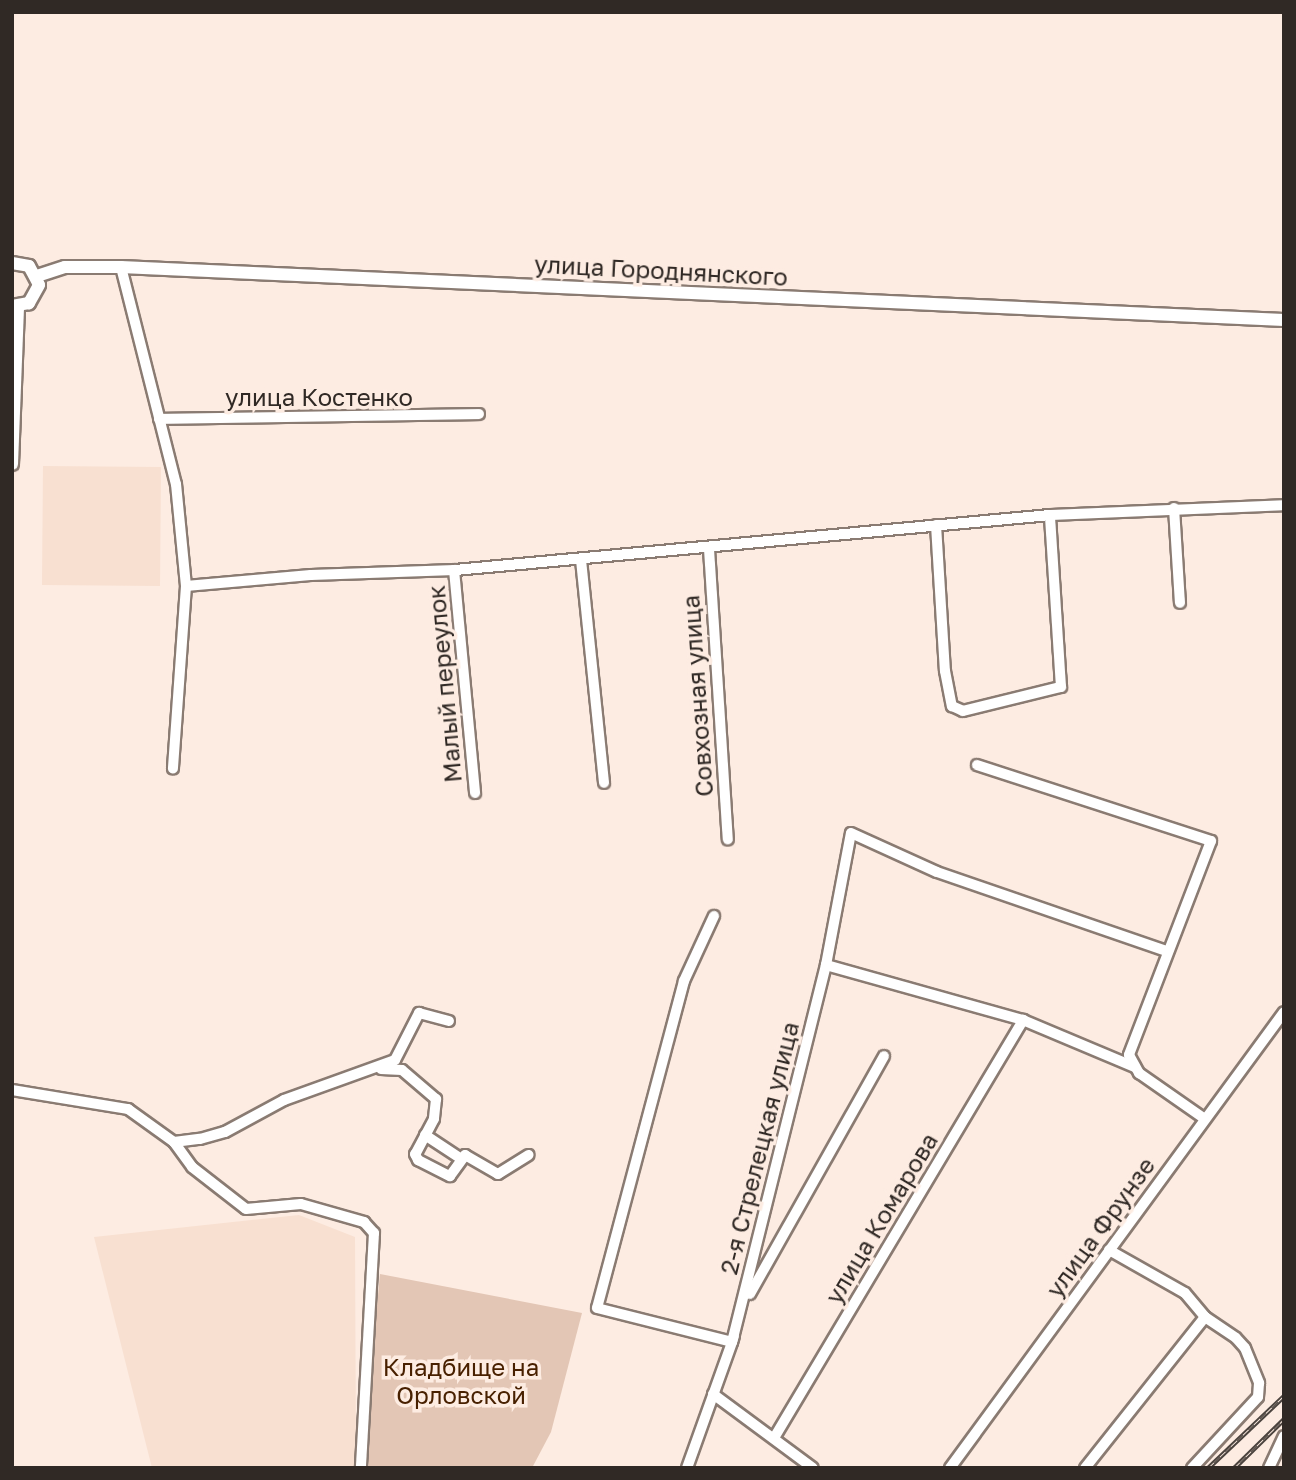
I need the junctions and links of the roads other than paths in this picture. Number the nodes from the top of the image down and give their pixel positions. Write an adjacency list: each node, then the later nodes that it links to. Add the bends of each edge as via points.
1 (12, 263): 3 (main road, via 30,266)
2 (121, 267): 3 (main road, улица Городнянского, via 65,267); 5 (main road, улица Городнянского); 7 (street)
3 (37, 276): 4 (main road, via 34,298)
4 (15, 306): 8 (main road)
5 (1284, 320)
6 (479, 414): 7 (street, улица Костенко)
7 (159, 419): 16 (street, via 176,484)
8 (12, 464)
9 (1284, 505): 10 (street)
10 (1174, 508): 11 (street); 17 (street)
11 (1050, 515): 12 (street); 12 (street, via 1061,687 963,711 952,706 945,671)
12 (936, 525): 13 (street)
13 (709, 549): 14 (street); 22 (street, Совхозная улица)
14 (581, 559): 15 (street); 20 (street)
15 (454, 570): 16 (street, via 311,575); 21 (street, Малый переулок)
16 (186, 586): 19 (street)
17 (1180, 603)
18 (977, 765): 24 (street, via 1211,841)
19 (173, 769)
20 (604, 783)
21 (475, 793)
22 (728, 839)
23 (714, 916): 42 (street, via 684,981 597,1308)
24 (1167, 951): 25 (street, 2-я Стрелецкая улица, via 937,872 851,834); 31 (street, via 1130,1050)
25 (826, 965): 27 (street); 42 (street, 2-я Стрелецкая улица)
26 (1284, 1012): 35 (street, улица Фрунзе)
27 (1023, 1020): 31 (street); 45 (street, улица Комарова)
28 (449, 1021): 30 (street, via 425,1013 416,1015)
29 (884, 1056): 42 (street, 2-я Стрелецкая улица, via 754,1283)
30 (400, 1057): 32 (street); 33 (street)
31 (1135, 1067): 35 (street)
32 (372, 1069): 33 (street); 37 (street, via 284,1100 213,1137)
33 (402, 1070): 36 (street, via 436,1099 434,1119)
34 (12, 1090): 37 (street, via 128,1109)
35 (1205, 1119): 40 (street, улица Фрунзе)
36 (425, 1135): 39 (street); 39 (street, via 416,1151 418,1160 450,1176)
37 (174, 1142): 47 (street, via 192,1167 246,1209 301,1205 364,1222 374,1233)
38 (528, 1154): 39 (street, via 498,1174 470,1155)
39 (460, 1158)
40 (1109, 1250): 41 (street, via 1185,1293); 50 (street, улица Фрунзе)
41 (1205, 1317): 51 (street); 52 (street, via 1243,1344 1259,1383 1258,1397)
42 (732, 1342): 43 (street, 2-я Стрелецкая улица)
43 (713, 1394): 45 (street); 48 (street, 2-я Стрелецкая улица)
44 (1284, 1436): 46 (street)
45 (774, 1438): 49 (street)
46 (1274, 1466)
47 (361, 1468)
48 (687, 1468)
49 (813, 1468)
50 (950, 1468)
51 (1085, 1468)
52 (1192, 1468)

